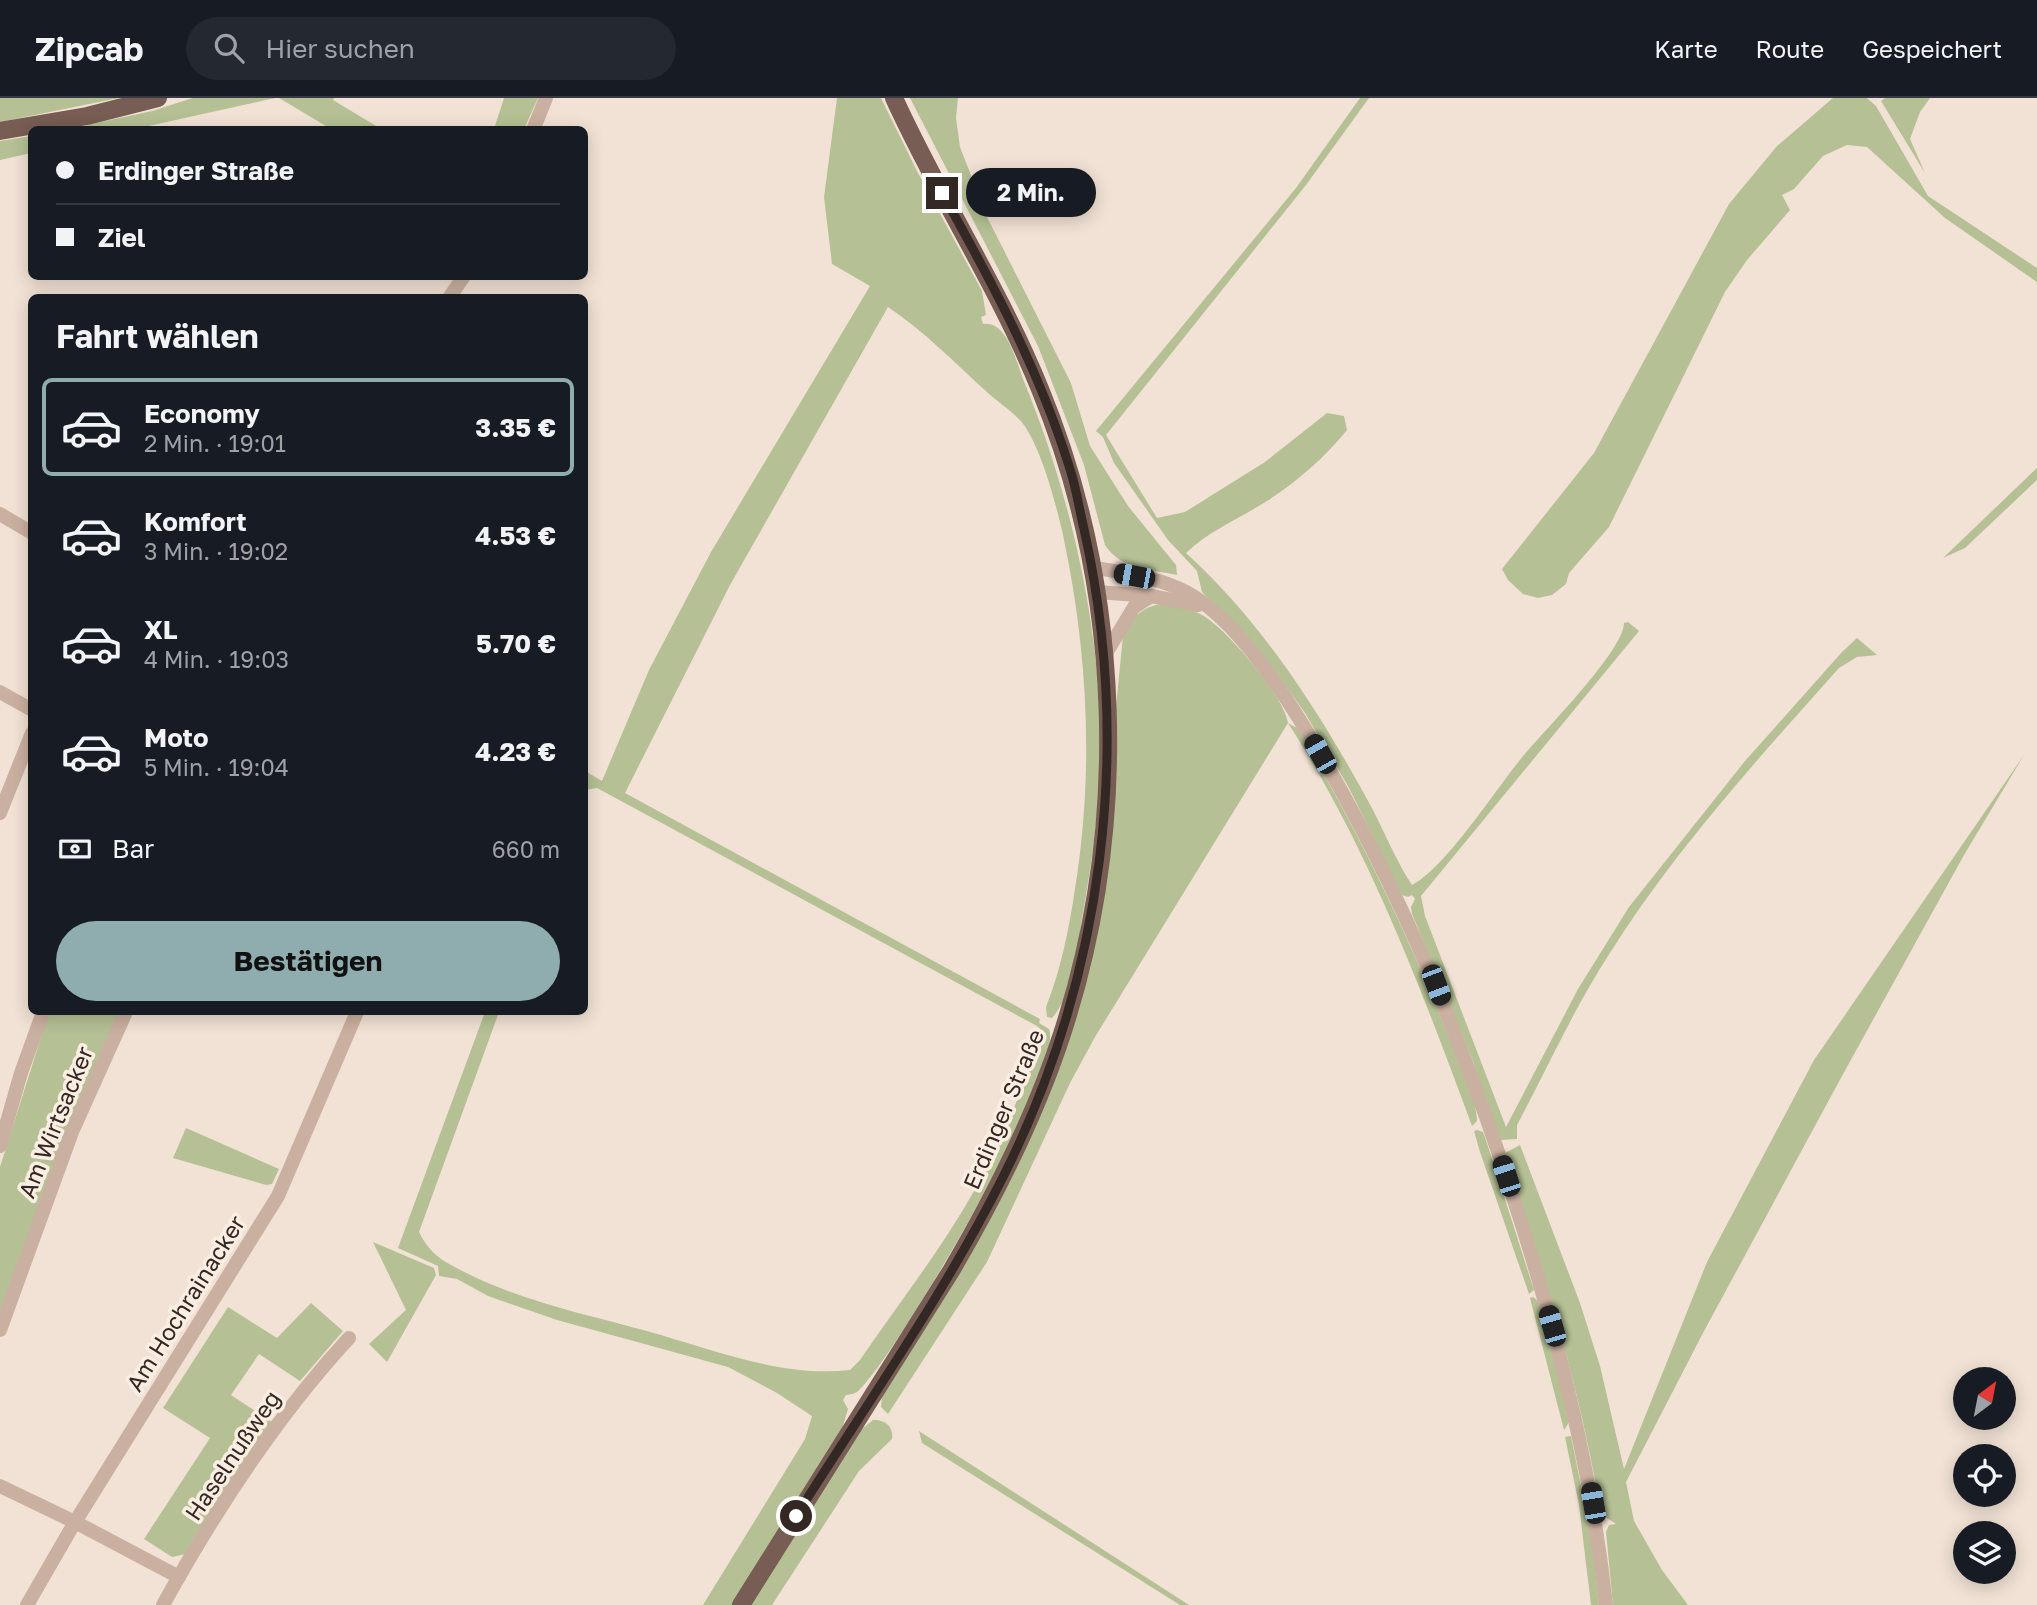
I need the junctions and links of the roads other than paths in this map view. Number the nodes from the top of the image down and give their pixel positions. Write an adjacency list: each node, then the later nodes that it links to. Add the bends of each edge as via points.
1 (159, 98): 5 (main road)
2 (546, 98): 6 (street)
3 (894, 98): 10 (main road, Erdinger Straße, via 1007,313 1040,389 1070,468)
4 (28, 126): 7 (main road)
5 (29, 126)
6 (535, 126)
7 (0, 131)
8 (0, 514): 9 (street)
9 (28, 531)
10 (1092, 567): 11 (main road, Erdinger Straße); 13 (street, via 1154,580 1186,592)
11 (1097, 592): 12 (street); 14 (main road, Erdinger Straße)
12 (1151, 596): 13 (street); 14 (street, via 1134,607)
13 (1209, 609): 31 (street, via 1253,654 1295,711 1402,906 1436,985 1498,1150 1552,1326 1586,1462)
14 (1105, 655): 30 (main road, Erdinger Straße, via 1105,819 1093,908 1062,1033 1039,1098 978,1225)
15 (0, 692): 16 (street)
16 (28, 708)
17 (28, 743): 18 (street)
18 (0, 813)
19 (42, 1015): 22 (street)
20 (125, 1015): 23 (street, Am Wirtsacker, via 72,1132)
21 (356, 1015): 26 (street, Am Hochrainacker, via 278,1196)
22 (0, 1146)
23 (0, 1330)
24 (349, 1338): 27 (street, Haselnußweg, via 309,1381 264,1444)
25 (0, 1486): 26 (street)
26 (75, 1522): 27 (street); 28 (street, Am Hochrainacker)
27 (179, 1577): 29 (street, Haselnußweg)
28 (27, 1605)
29 (163, 1605)
30 (741, 1605)
31 (1606, 1605)

